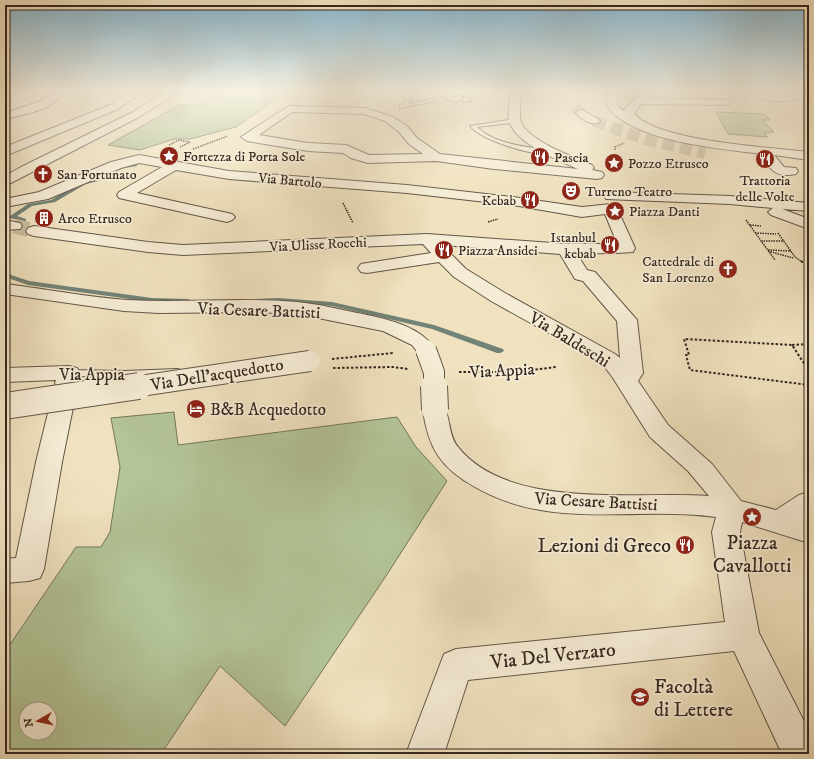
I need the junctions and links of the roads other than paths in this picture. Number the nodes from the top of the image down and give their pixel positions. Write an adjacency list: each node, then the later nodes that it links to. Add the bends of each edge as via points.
1 (69, 125): 8 (street)
2 (114, 125): 15 (street, via 56,152)
3 (267, 125): 10 (street, via 247,137 308,147 346,149 368,159)
4 (397, 125): 10 (street, via 413,141)
5 (478, 125): 9 (lane, via 473,126 477,133)
6 (517, 125): 9 (street, via 533,142)
7 (642, 125): 11 (street, via 659,133 711,144)
8 (8, 150)
9 (556, 154): 14 (street, via 588,168)
10 (436, 157): 14 (street)
11 (809, 157): 13 (street, via 772,158 780,171)
12 (174, 166): 16 (street, Via Bartolo, via 139,159 116,165 44,196); 19 (street, Via Bartolo, via 229,175 498,199 582,212); 21 (street, via 124,195)
13 (791, 171)
14 (597, 175): 19 (street, via 604,180 610,191)
15 (5, 182)
16 (5, 203)
17 (629, 204): 19 (street)
18 (757, 204): 19 (street, via 711,199); 20 (street); 22 (street)
19 (610, 205): 25 (street, Via Ulisse Rocchi, via 616,248)
20 (809, 207)
21 (227, 217)
22 (809, 224)
23 (34, 230): 24 (street, Via Ulisse Rocchi, via 183,250)
24 (426, 239): 25 (street, Via Ulisse Rocchi); 26 (street, Via Baldeschi)
25 (566, 249): 32 (street, via 581,275 589,276 628,320 632,374)
26 (442, 256): 27 (street); 32 (street, Via Baldeschi, via 460,273 619,369)
27 (368, 268)
28 (5, 288): 36 (street, Via Cesare Battisti, bridge, via 124,305 298,308 389,326 419,342 426,350 434,372 438,431 452,457 476,477 504,490 542,501 634,506 695,505)
29 (318, 364): 34 (street, Via Dell'acquedotto, bridge, via 216,373)
30 (69, 373): 31 (street, Via Appia); 33 (lane, Via Appia, via 178,372 181,383); 39 (street, via 49,462)
31 (5, 375)
32 (627, 381): 36 (street, Via Baldeschi, via 645,415 668,442 692,460 719,487)
33 (188, 382)
34 (5, 406)
35 (809, 502): 37 (street)
36 (729, 520): 37 (street, Via Cesare Battisti); 40 (street)
37 (780, 522): 38 (street, Via Cesare Battisti)
38 (809, 532)
39 (17, 570)
40 (743, 635): 41 (street, Via Del Verzaro, via 456,665); 42 (street)
41 (425, 754)
42 (801, 754)

